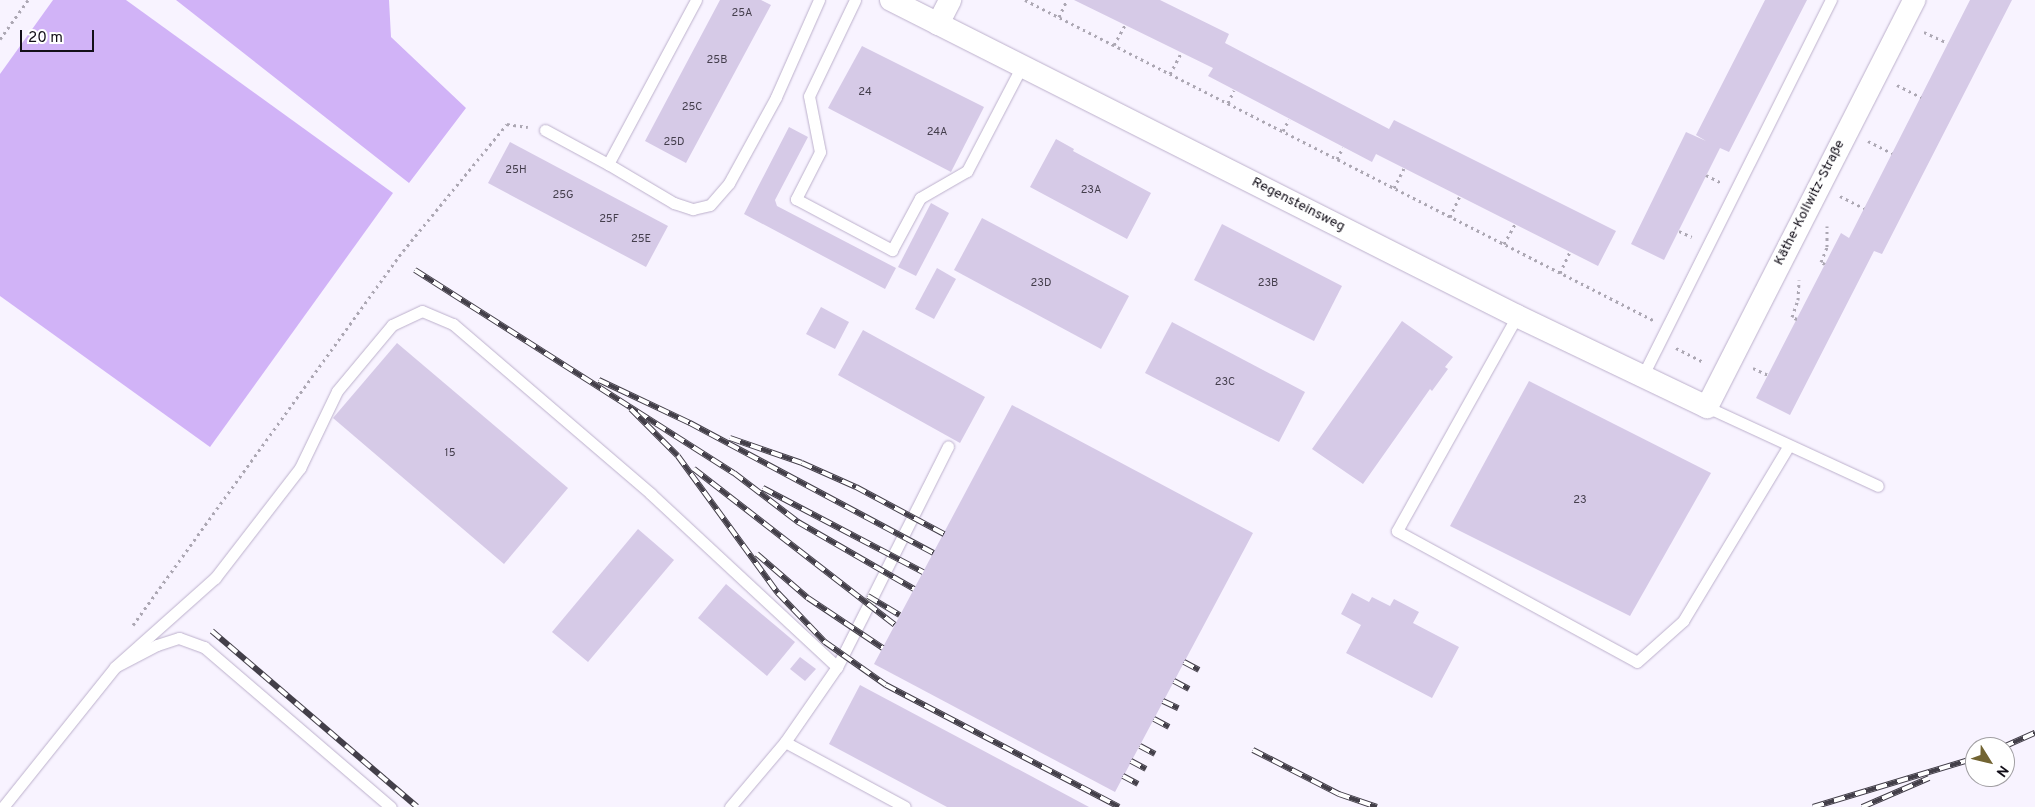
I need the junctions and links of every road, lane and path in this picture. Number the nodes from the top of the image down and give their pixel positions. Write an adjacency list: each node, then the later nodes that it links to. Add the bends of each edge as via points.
1 (28, 0): 14 (path)
2 (696, 0): 32 (lane)
3 (819, 0): 32 (lane, via 776,97 729,183 710,205 693,209 674,203)
4 (855, 0): 19 (lane, via 809,96 820,152 796,198 892,250 920,198 968,171)
5 (891, 0): 12 (street, Regensteinsweg)
6 (950, 0): 12 (street)
7 (1025, 0): 11 (path)
8 (1067, 0): 11 (path)
9 (1832, 0): 44 (lane)
10 (1914, 0): 46 (street, Käthe-Kollwitz-Straße)
11 (1059, 17): 17 (path)
12 (938, 24): 19 (street, Regensteinsweg)
13 (1124, 25): 17 (path)
14 (0, 39)
15 (1938, 39): 16 (path)
16 (1948, 43)
17 (1114, 46): 20 (path)
18 (1181, 53): 20 (path)
19 (1022, 66): 43 (street, Regensteinsweg)
20 (1170, 74): 24 (path)
21 (1234, 90): 24 (path)
22 (1911, 92): 23 (path)
23 (1921, 96)
24 (1228, 103): 27 (path)
25 (1289, 119): 27 (path)
26 (545, 130): 32 (lane); 52 (path, via 508,124 478,159 367,298)
27 (1282, 131): 31 (path)
28 (1343, 147): 31 (path)
29 (1882, 148): 30 (path)
30 (1892, 153)
31 (1337, 159): 34 (path)
32 (608, 164)
33 (1404, 168): 34 (path)
34 (1394, 188): 38 (path)
35 (1460, 196): 38 (path)
36 (1854, 203): 37 (path)
37 (1864, 208)
38 (1450, 216): 40 (path)
39 (1515, 224): 40 (path)
40 (1504, 244): 42 (path)
41 (1570, 252): 42 (path)
42 (1560, 273): 44 (path)
43 (1517, 316): 47 (street, Regensteinsweg); 50 (lane, via 1397,531 1637,662 1683,621)
44 (1667, 327): 45 (lane)
45 (1660, 340): 46 (path); 47 (lane)
46 (1725, 372): 48 (street, Käthe-Kollwitz-Straße)
47 (1642, 377): 48 (street, Regensteinsweg)
48 (1707, 407): 50 (lane)
49 (948, 446): 54 (lane)
50 (1788, 446): 51 (lane)
51 (1878, 486)
52 (128, 631)
53 (114, 667): 54 (lane, via 215,578 300,468 337,391 392,325 422,311 453,324 636,482); 56 (lane); 57 (lane, via 156,645 179,638 204,648)
54 (837, 667): 55 (lane)
55 (785, 742): 58 (lane); 59 (lane)
56 (3, 807)
57 (391, 807)
58 (730, 807)
59 (905, 807)

